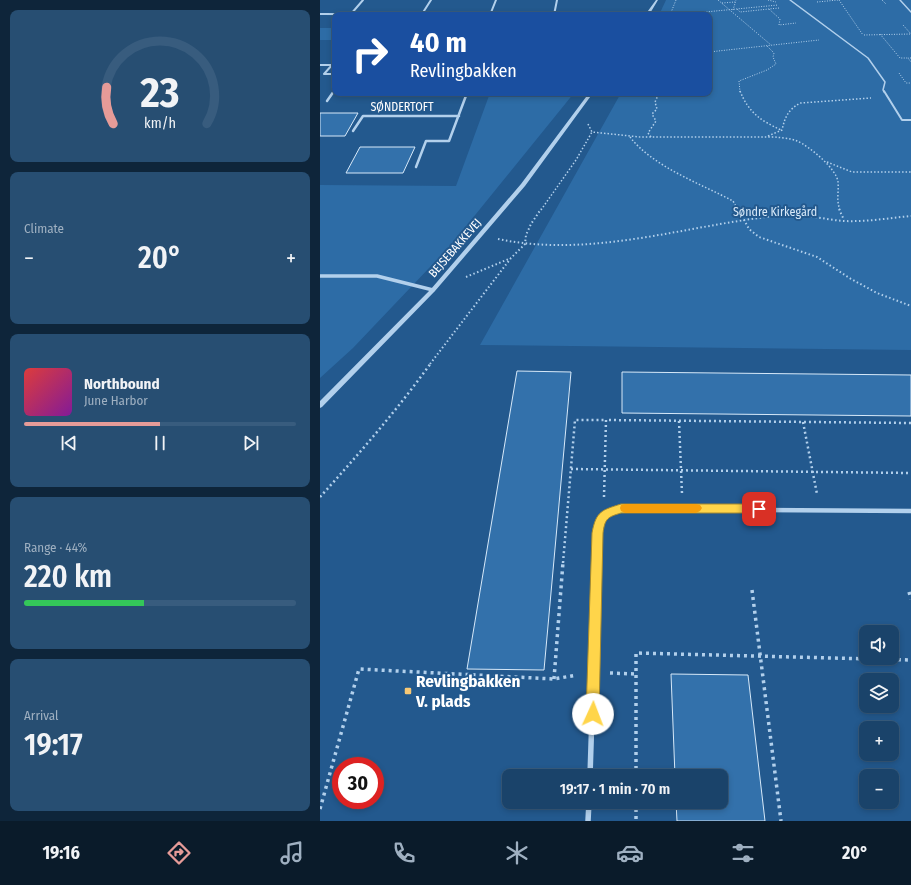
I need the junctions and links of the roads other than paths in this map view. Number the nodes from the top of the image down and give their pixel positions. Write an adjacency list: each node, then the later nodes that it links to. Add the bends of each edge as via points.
1 (363, 0): 8 (street)
2 (431, 0): 9 (street)
3 (496, 0): 10 (street)
4 (557, 0): 11 (street)
5 (657, 0): 12 (street)
6 (790, 0): 24 (lane, via 868,58 885,82 883,90 902,120)
7 (900, 0): 13 (lane)
8 (354, 12)
9 (423, 12)
10 (491, 12)
11 (555, 12)
12 (649, 12)
13 (911, 12)
14 (320, 14): 15 (street)
15 (332, 14)
16 (320, 65): 17 (street)
17 (332, 65): 18 (street, via 324,74)
18 (332, 74)
19 (332, 94): 22 (street)
20 (467, 96): 23 (street)
21 (589, 96): 28 (street, BEJSEBAKKEVEJ, via 523,185)
22 (327, 101)
23 (459, 116): 25 (street, SØNDERTOFT, via 363,116); 26 (street, via 449,140 426,141)
24 (911, 120)
25 (353, 131)
26 (416, 167)
27 (320, 276): 28 (street, via 377,276)
28 (433, 290): 29 (street, BEJSEBAKKEVEJ)
29 (320, 405)
30 (911, 511): 31 (street, via 621,508 605,514 599,522 598,533)
31 (590, 769)
32 (589, 809): 33 (street)
33 (588, 821)

